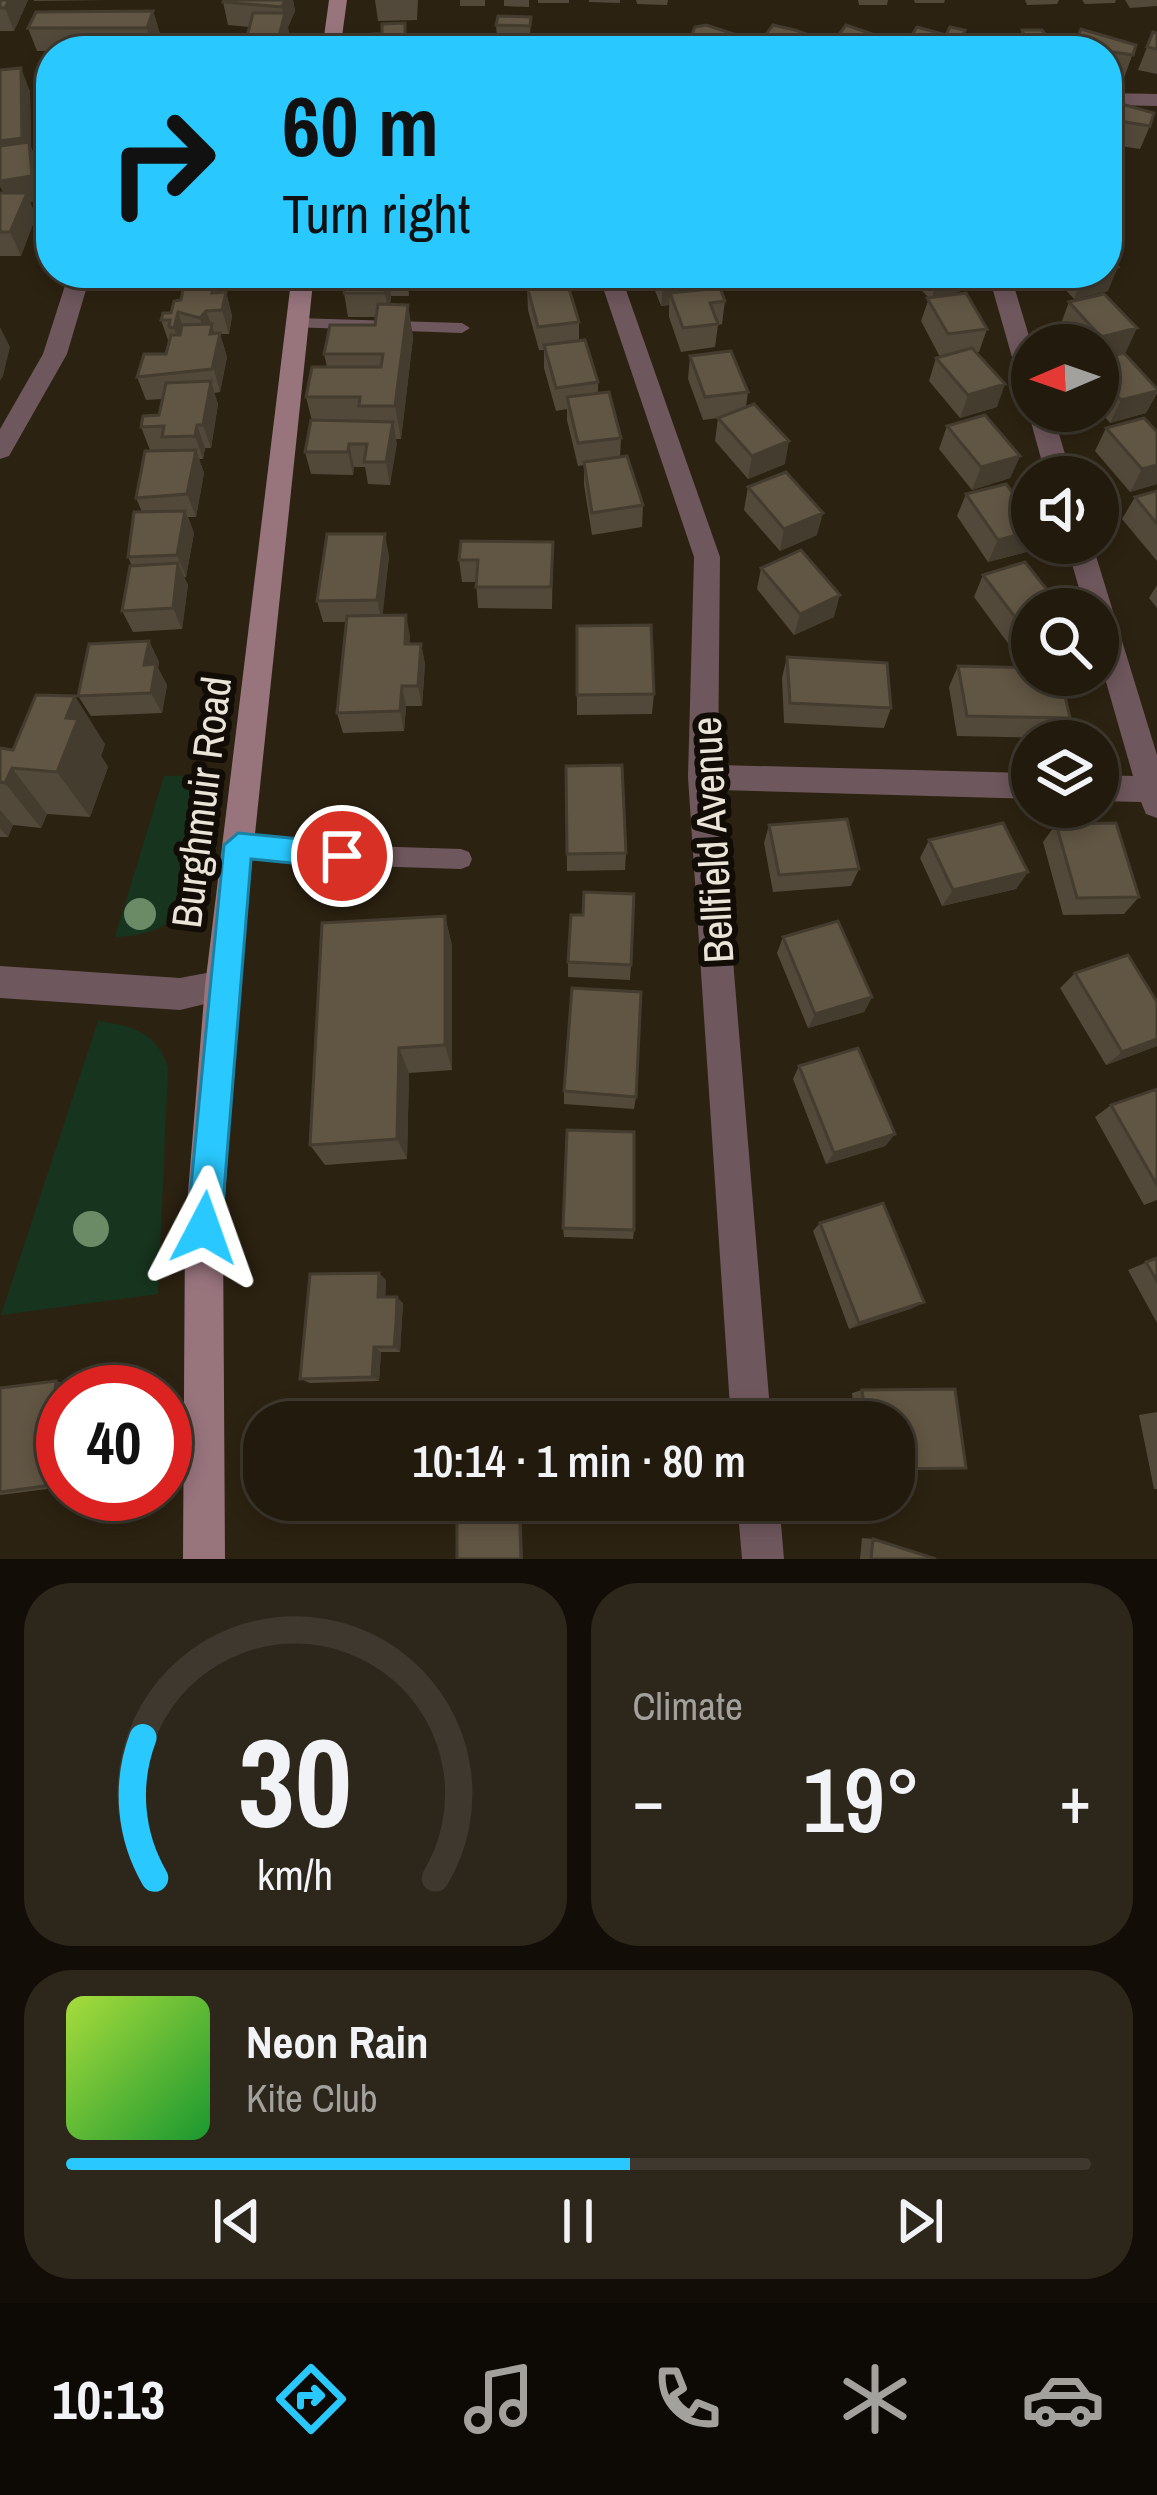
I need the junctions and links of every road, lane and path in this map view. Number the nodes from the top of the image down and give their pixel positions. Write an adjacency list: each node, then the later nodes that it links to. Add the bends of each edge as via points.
1 (338, 0): 2 (street)
2 (333, 36)
3 (1122, 99): 4 (street)
4 (1157, 100)
5 (75, 288): 12 (street, via 55,354)
6 (301, 288): 9 (street, Burghmuir Road)
7 (614, 288): 14 (street, Bellfield Avenue, via 707,557)
8 (1003, 288): 10 (street)
9 (296, 323): 11 (lane); 18 (street, Burghmuir Road)
10 (1014, 324)
11 (462, 328)
12 (0, 450)
13 (1085, 564): 17 (street)
14 (703, 778): 15 (street); 22 (street, Bellfield Avenue)
15 (1011, 785)
16 (1119, 790): 17 (street)
17 (1155, 794)
18 (238, 845): 19 (lane); 21 (street, Burghmuir Road)
19 (461, 859)
20 (0, 982): 21 (street, via 180,994)
21 (222, 986): 24 (street, Burghmuir Road, via 204,1228)
22 (750, 1401)
23 (760, 1521): 25 (street)
24 (204, 1559)
25 (763, 1559)

